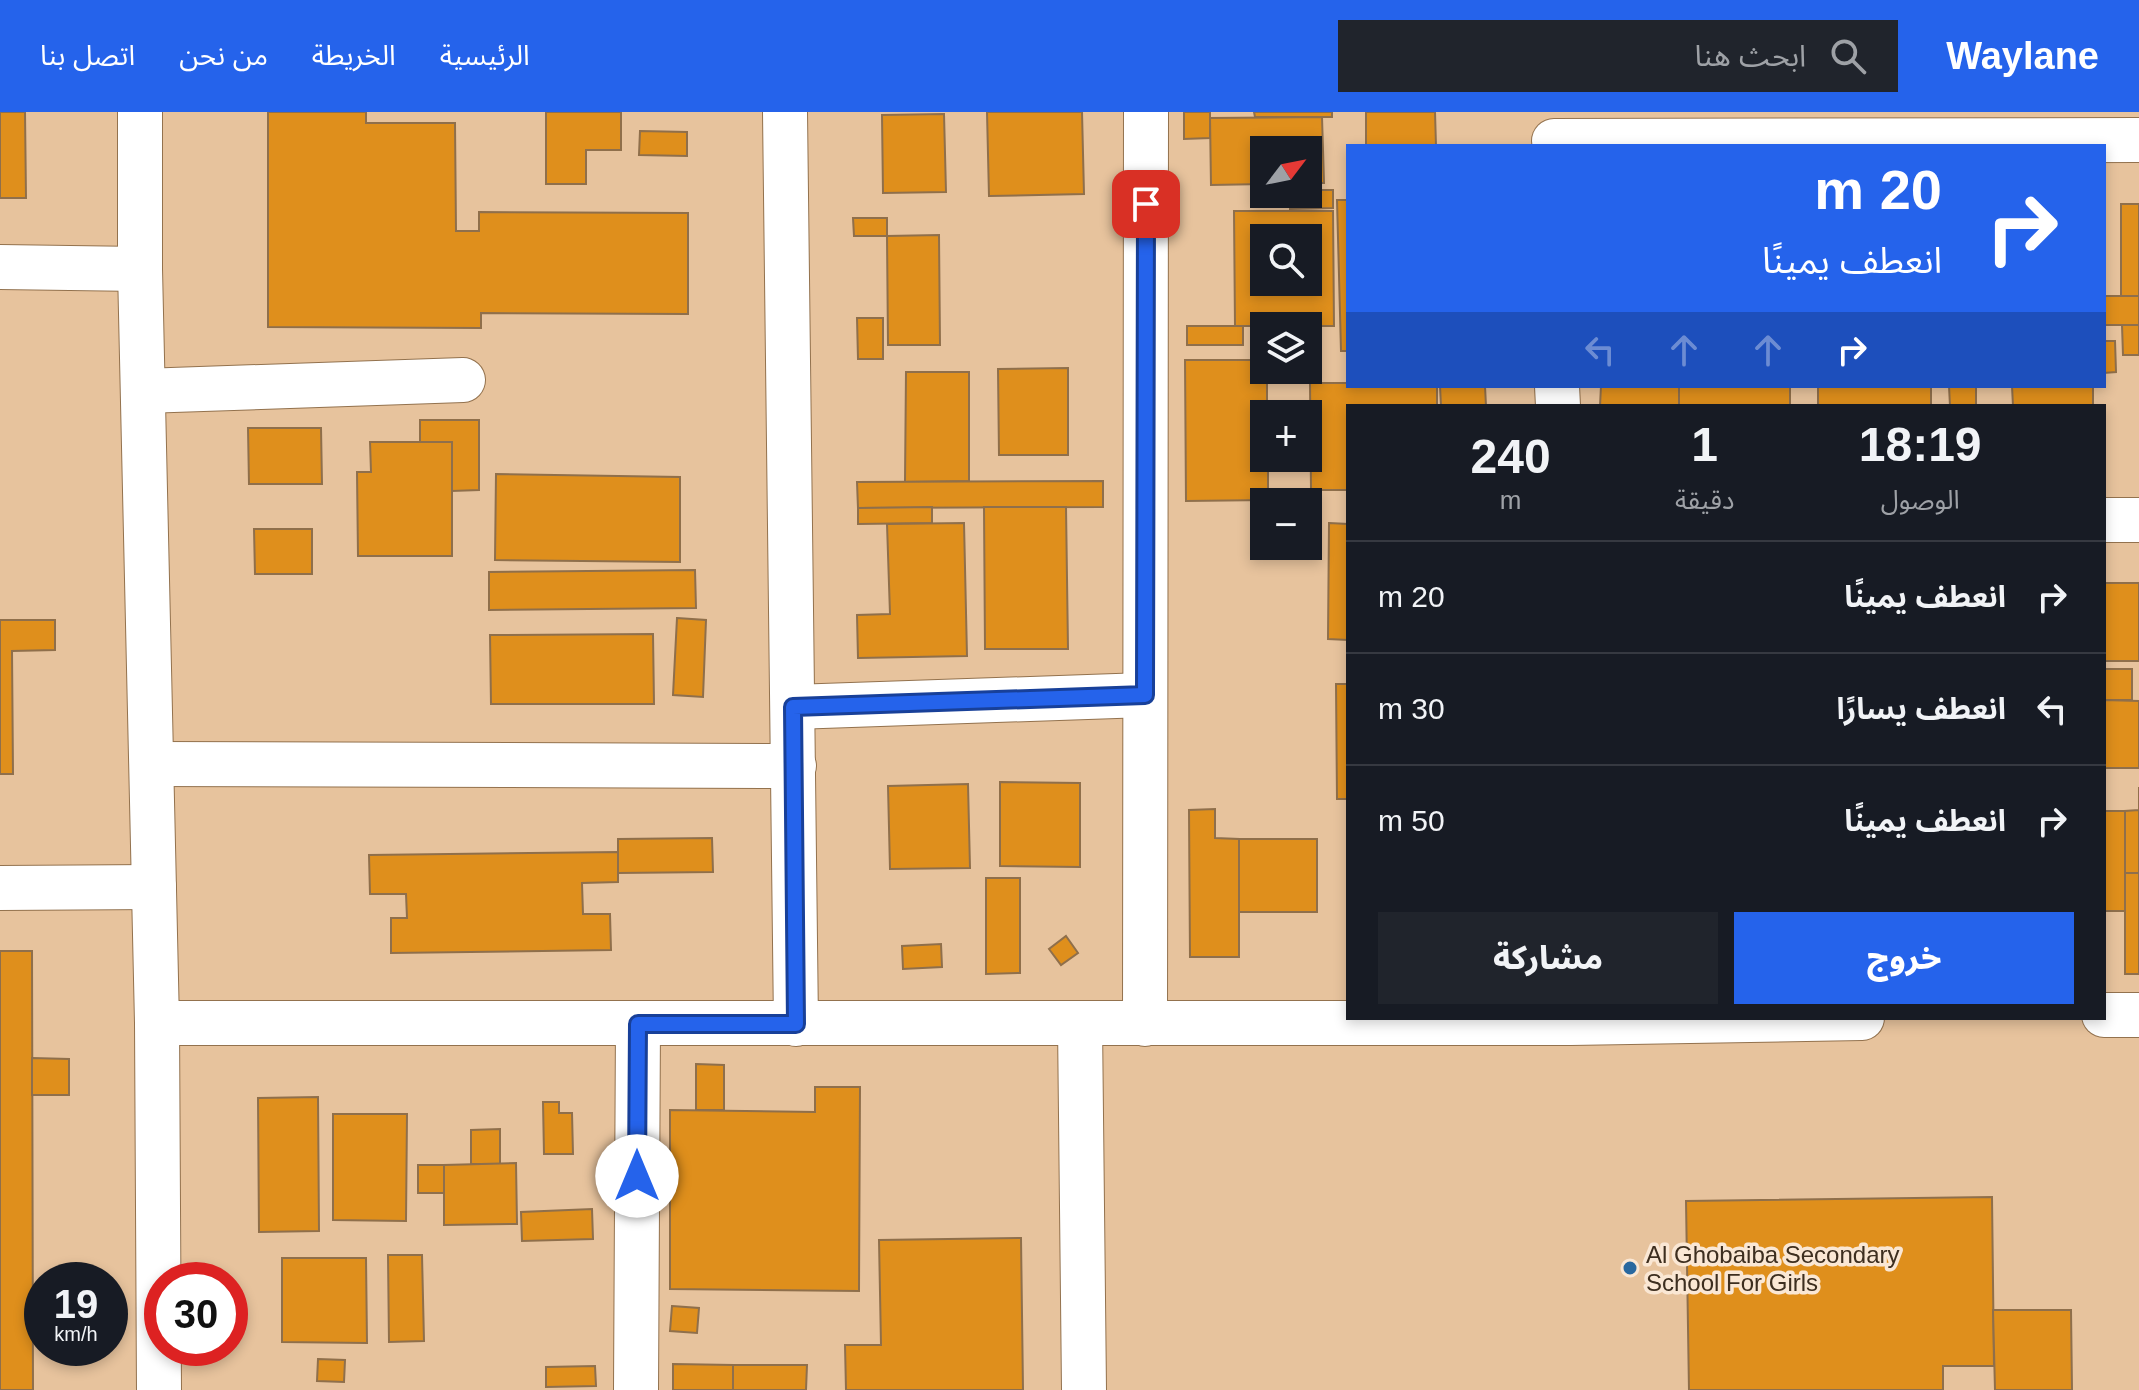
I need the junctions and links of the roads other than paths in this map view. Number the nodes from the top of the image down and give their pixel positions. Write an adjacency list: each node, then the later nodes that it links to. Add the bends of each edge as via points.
1 (140, 112): 7 (street)
2 (785, 112): 13 (street)
3 (1146, 112): 12 (street)
4 (1554, 133): 5 (street)
5 (2139, 140)
6 (0, 267): 7 (street)
7 (140, 269): 9 (street)
8 (463, 380): 9 (street)
9 (143, 391): 14 (street)
10 (2106, 520): 11 (street)
11 (2139, 520)
12 (1145, 695): 13 (street); 26 (street)
13 (793, 707): 15 (street)
14 (152, 764): 15 (street); 16 (street)
15 (794, 766): 24 (street)
16 (154, 887): 17 (street); 22 (street)
17 (0, 888)
18 (2106, 1015): 19 (street)
19 (2139, 1015)
20 (1668, 1020): 21 (street)
21 (1571, 1021): 26 (street)
22 (157, 1023): 23 (street); 27 (street)
23 (638, 1024): 24 (street); 28 (street)
24 (796, 1024): 25 (street)
25 (1080, 1024): 26 (street); 29 (street)
26 (1145, 1024)
27 (159, 1390)
28 (636, 1390)
29 (1084, 1390)

